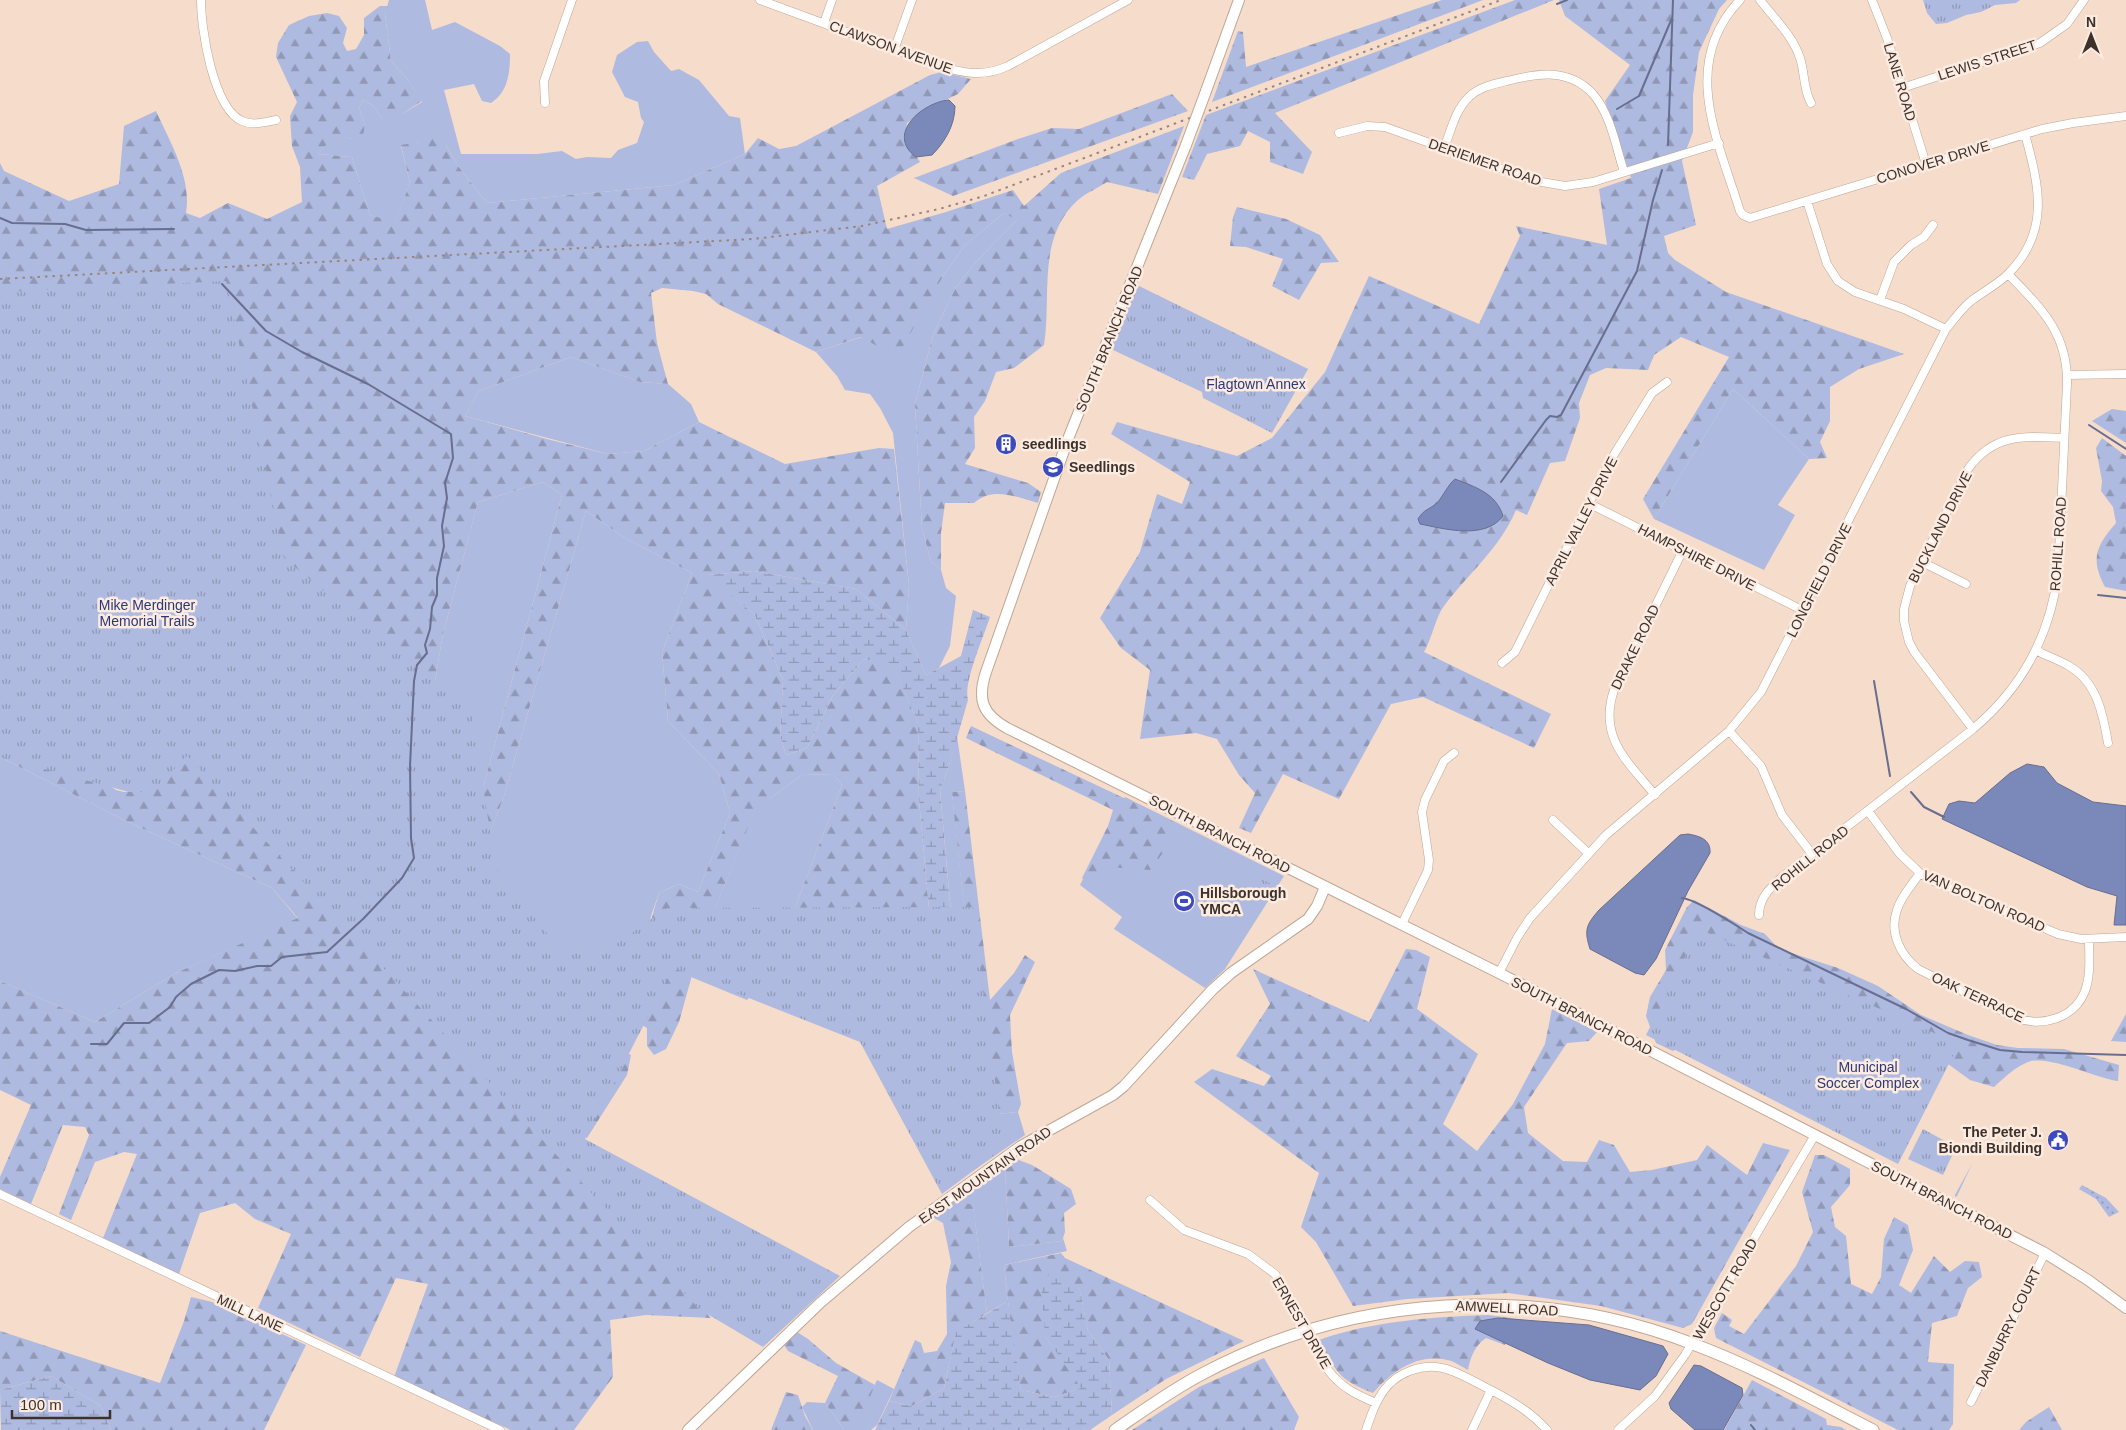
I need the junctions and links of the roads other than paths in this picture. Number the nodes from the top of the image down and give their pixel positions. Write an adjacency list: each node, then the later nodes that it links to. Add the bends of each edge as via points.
1 (201, 0): 18 (street, via 206,43 225,105 244,122)
2 (572, 0): 15 (street, via 544,81)
3 (760, 0): 12 (street, CLAWSON AVENUE)
4 (832, 0): 12 (street)
5 (912, 0): 13 (street)
6 (1128, 0): 13 (street, CLAWSON AVENUE, via 996,72 956,71)
7 (1239, 0): 51 (street, SOUTH BRANCH ROAD, bridge, via 1186,145 1068,439 986,672 983,704 991,717 1007,728)
8 (1740, 0): 21 (street, via 1720,26 1707,64 1707,102)
9 (1760, 0): 16 (street, via 1795,47 1805,92)
10 (1872, 0): 14 (street, LANE ROAD)
11 (2084, 0): 14 (street, LEWIS STREET, via 2067,24 2040,43)
12 (824, 23): 13 (street, CLAWSON AVENUE)
13 (894, 50)
14 (1902, 88): 23 (street, LANE ROAD)
15 (545, 103)
16 (1811, 103)
17 (2126, 116): 20 (street, CONOVER DRIVE)
18 (276, 120)
19 (1338, 134): 22 (street, DERIEMER ROAD, via 1376,126)
20 (2025, 134): 23 (street, CONOVER DRIVE); 27 (street, LONGFIELD DRIVE, via 2038,183 2038,211 2030,241)
21 (1718, 143): 24 (street, DERIEMER ROAD); 25 (street, CONOVER DRIVE, via 1743,215 1755,218)
22 (1444, 148): 24 (street, DERIEMER ROAD, via 1550,185 1578,185); 24 (street, via 1462,104 1479,90 1530,75 1554,74 1574,80 1600,103)
23 (1926, 164): 25 (street, CONOVER DRIVE)
24 (1624, 172)
25 (1808, 201): 28 (street, via 1832,273 1845,287)
26 (1933, 225): 28 (street, via 1924,237 1894,262)
27 (2008, 274): 29 (street, LONGFIELD DRIVE, via 1970,302); 31 (street, ROHILL ROAD, via 2037,304 2055,329 2064,352)
28 (1880, 300): 29 (street)
29 (1946, 330): 38 (street, LONGFIELD DRIVE)
30 (2126, 374): 31 (street)
31 (2067, 375): 33 (street, ROHILL ROAD)
32 (1667, 382): 34 (street, APRIL VALLEY DRIVE, via 1652,393 1610,461)
33 (2064, 438): 36 (street, BUCKLAND DRIVE, via 2011,438 1982,453 1968,469); 39 (street, ROHILL ROAD, via 2056,587)
34 (1590, 504): 35 (street, HAMPSHIRE DRIVE); 40 (street, APRIL VALLEY DRIVE, via 1515,652)
35 (1683, 550): 38 (street, HAMPSHIRE DRIVE); 45 (street, DRAKE ROAD, via 1614,690 1609,711 1616,746)
36 (1922, 562): 37 (street); 41 (street, BUCKLAND DRIVE, via 1910,586 1904,609 1909,642)
37 (1966, 584)
38 (1804, 611): 42 (street, LONGFIELD DRIVE, via 1761,692)
39 (2037, 651): 41 (street, ROHILL ROAD, via 2010,693); 43 (street, via 2070,666 2087,681 2101,708)
40 (1502, 663)
41 (1973, 730): 46 (street, ROHILL ROAD)
42 (1729, 731): 45 (street, LONGFIELD DRIVE); 49 (street, via 1761,766 1782,815)
43 (2108, 743)
44 (1454, 753): 53 (street, via 1444,761 1425,800 1422,812 1429,853 1428,870)
45 (1654, 795): 48 (street, LONGFIELD DRIVE)
46 (1868, 811): 49 (street, ROHILL ROAD); 50 (street, VAN BOLTON ROAD, via 1900,854)
47 (1553, 820): 48 (street)
48 (1588, 853): 56 (street, LONGFIELD DRIVE, via 1526,923)
49 (1812, 854): 52 (street, ROHILL ROAD, via 1769,889 1759,906)
50 (1920, 873): 55 (street, VAN BOLTON ROAD, via 2058,934); 55 (street, OAK TERRACE, via 1902,899 1895,919 1896,940 1904,956 1918,968 2016,1018 2050,1021 2072,1010 2085,991 2088,980)
51 (1325, 887): 53 (street, SOUTH BRANCH ROAD); 69 (street, EAST MOUNTAIN ROAD, via 1308,919 1232,972 1212,990 1124,1086 1021,1146 916,1222 820,1303)
52 (1759, 915)
53 (1402, 924): 56 (street, SOUTH BRANCH ROAD)
54 (2126, 937): 55 (street, VAN BOLTON ROAD)
55 (2089, 940)
56 (1499, 973): 57 (street, SOUTH BRANCH ROAD)
57 (1815, 1135): 60 (street, SOUTH BRANCH ROAD); 63 (street, WESCOTT ROAD)
58 (0, 1194): 68 (street, MILL LANE)
59 (1150, 1200): 62 (street, ERNEST DRIVE, via 1184,1230 1240,1250 1263,1264 1281,1282)
60 (2045, 1253): 61 (street, SOUTH BRANCH ROAD); 65 (street, DANBURRY COURT)
61 (2126, 1308)
62 (1308, 1331): 63 (main road, AMWELL ROAD, via 1362,1316 1415,1308 1509,1306 1612,1319); 66 (street, ERNEST DRIVE, via 1328,1370 1340,1385); 70 (main road, AMWELL ROAD, via 1261,1347 1204,1373)
63 (1693, 1344): 67 (street, WESCOTT ROAD, via 1655,1396); 74 (main road, AMWELL ROAD, via 1737,1362)
64 (1491, 1390): 66 (street, via 1452,1371 1421,1367 1394,1380); 72 (street); 73 (street, via 1522,1408)
65 (1971, 1402)
66 (1376, 1403): 71 (street)
67 (1622, 1429)
68 (500, 1430)
69 (688, 1430)
70 (1115, 1430)
71 (1366, 1430)
72 (1472, 1430)
73 (1547, 1430)
74 (1873, 1430)

